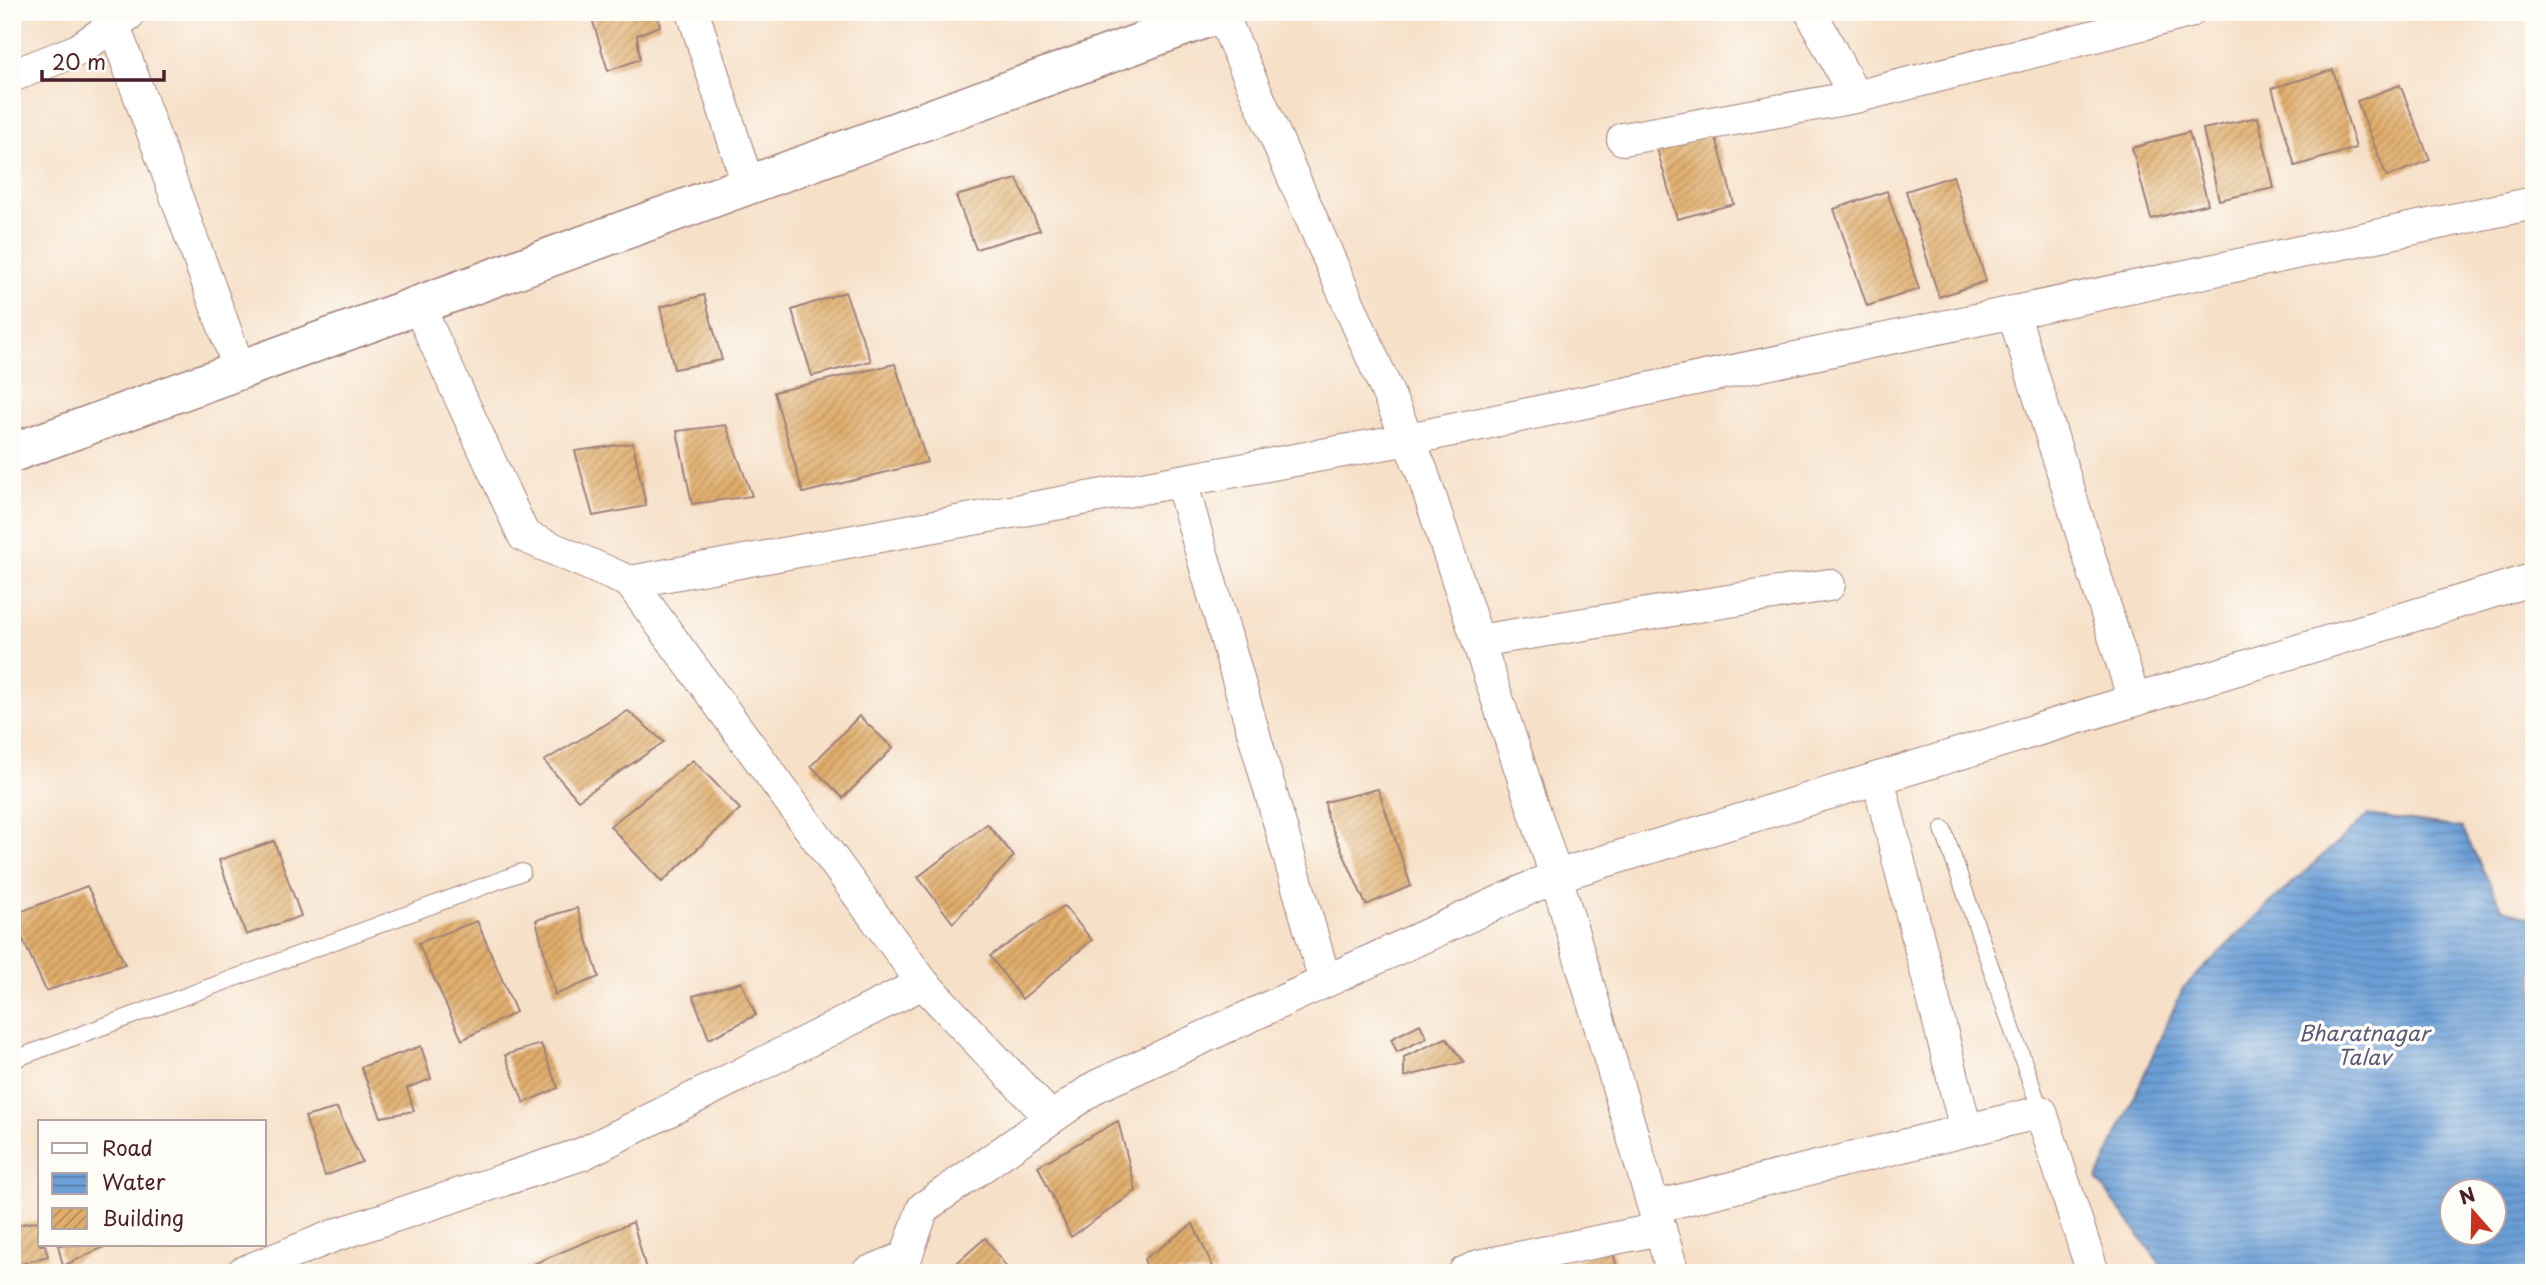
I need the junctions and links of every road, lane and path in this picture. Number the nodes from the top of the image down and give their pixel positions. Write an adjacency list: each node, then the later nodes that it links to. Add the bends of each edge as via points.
1 (693, 12): 9 (street)
2 (1811, 12): 7 (street)
3 (2189, 12): 7 (street)
4 (1222, 13): 9 (street); 14 (street)
5 (118, 17): 6 (street, via 78,50); 13 (street)
6 (12, 76)
7 (1855, 97): 8 (street)
8 (1623, 139)
9 (748, 186): 11 (street)
10 (2534, 203): 12 (street)
11 (418, 306): 13 (street); 18 (street, via 524,536)
12 (2013, 312): 14 (street); 21 (street)
13 (240, 370): 15 (street)
14 (1409, 439): 16 (street); 20 (street)
15 (12, 453)
16 (1181, 481): 18 (street); 26 (street)
17 (2534, 579): 21 (street)
18 (630, 582): 27 (street)
19 (1829, 585): 20 (street)
20 (1478, 641): 25 (street)
21 (2134, 700): 22 (street)
22 (1878, 778): 25 (street); 31 (street)
23 (1944, 829): 29 (lane)
24 (522, 872): 28 (lane)
25 (1556, 876): 26 (street); 32 (street)
26 (1325, 981): 30 (street, via 1097,1086)
27 (923, 983): 30 (street); 33 (street, via 582,1154 333,1236)
28 (12, 1060)
29 (2041, 1112): 31 (street); 37 (street)
30 (1051, 1118): 34 (street, via 923,1208 906,1257)
31 (1966, 1130): 32 (street)
32 (1657, 1218): 35 (street); 36 (street)
33 (242, 1273)
34 (867, 1273)
35 (1464, 1273)
36 (1673, 1273)
37 (2093, 1273)

